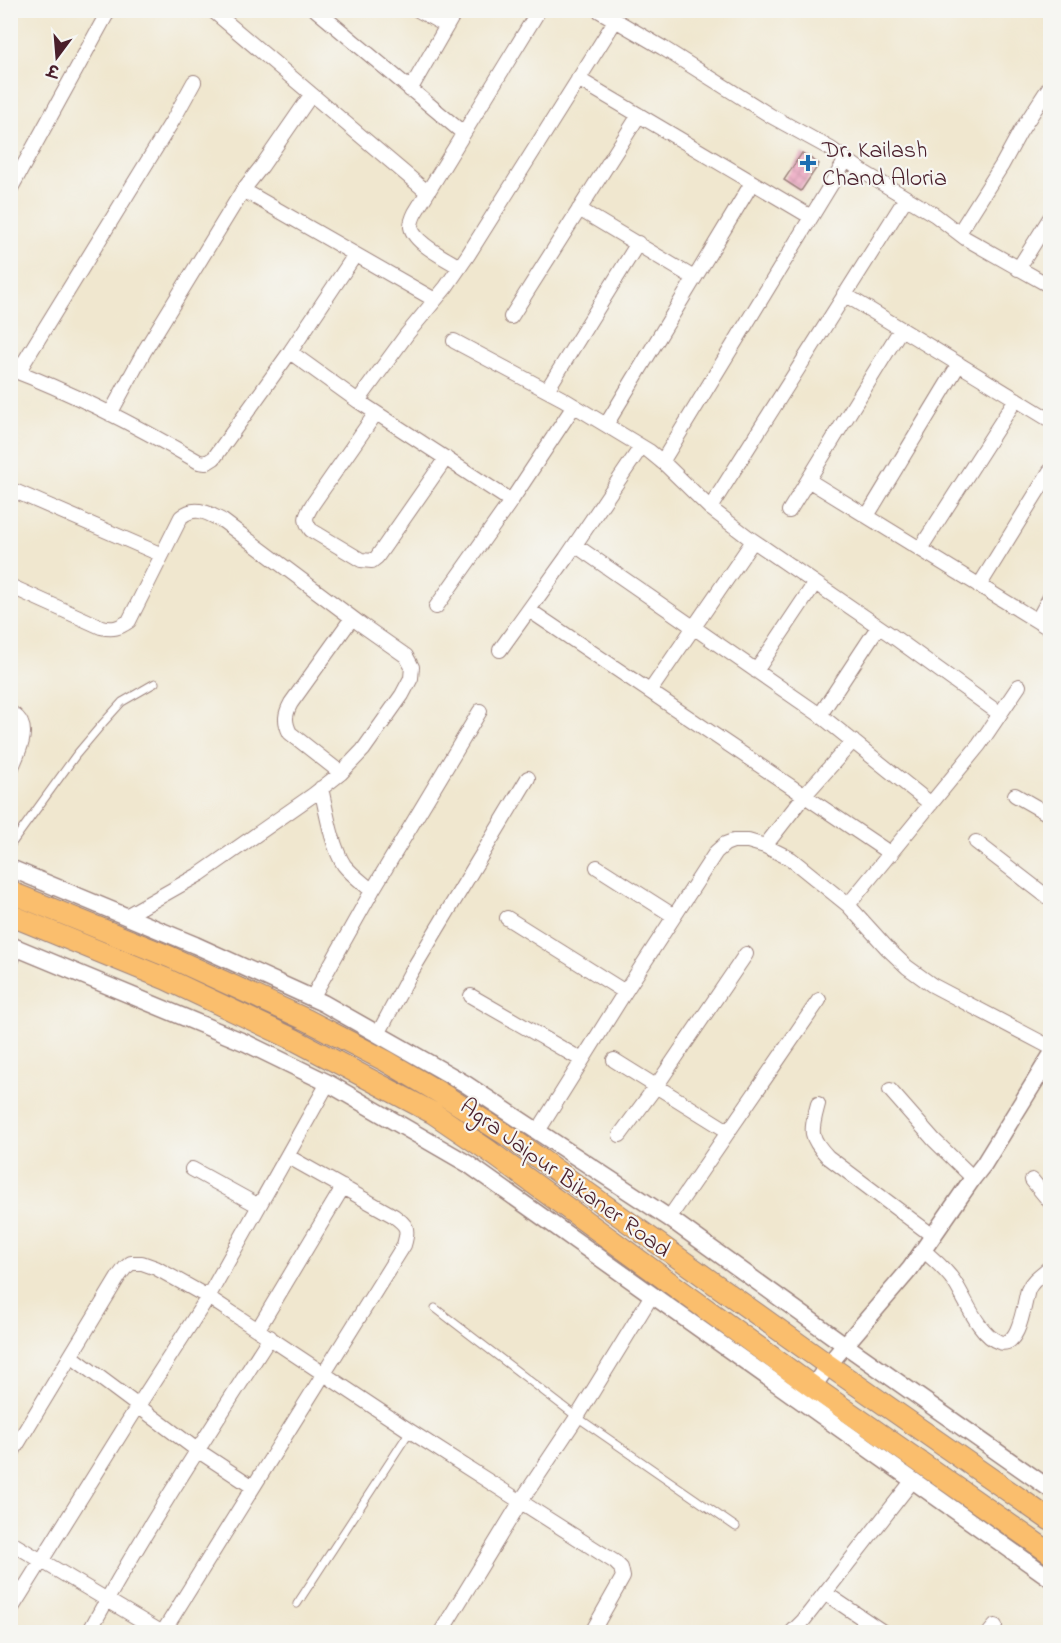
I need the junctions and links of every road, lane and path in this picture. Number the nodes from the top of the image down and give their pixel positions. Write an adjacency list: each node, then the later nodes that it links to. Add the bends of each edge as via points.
1 (109, 10): 19 (street)
2 (212, 10): 14 (street)
3 (316, 10): 13 (street)
4 (418, 10): 9 (street)
5 (456, 10): 9 (street)
6 (539, 10): 16 (street)
7 (598, 10): 8 (street)
8 (615, 21): 10 (street); 17 (street)
9 (447, 26): 13 (street)
10 (578, 79): 15 (street); 29 (street)
11 (194, 82): 40 (street)
12 (1050, 86): 26 (street)
13 (410, 90): 16 (street)
14 (311, 95): 20 (street); 21 (street)
15 (639, 116): 18 (street); 23 (street)
16 (463, 133): 21 (street)
17 (846, 160): 22 (street); 24 (street)
18 (752, 183): 24 (street); 31 (street)
19 (10, 190)
20 (243, 190): 28 (street); 46 (street)
21 (427, 192): 29 (street, via 411,226 422,243)
22 (906, 198): 26 (street); 33 (street)
23 (579, 209): 27 (street); 35 (street)
24 (811, 217): 51 (street)
25 (1050, 218): 30 (street)
26 (959, 233): 30 (street)
27 (638, 243): 31 (street); 41 (street)
28 (355, 255): 34 (street); 38 (street)
29 (460, 267): 34 (street)
30 (1018, 269): 32 (street)
31 (694, 278): 48 (street)
32 (1050, 286)
33 (844, 294): 36 (street); 56 (street)
34 (435, 300): 43 (street)
35 (511, 317)
36 (901, 329): 39 (street); 53 (street)
37 (454, 341): 41 (street)
38 (290, 352): 43 (street); 46 (street, via 214,458 206,463)
39 (959, 364): 42 (street); 58 (street)
40 (14, 370): 46 (street)
41 (547, 390): 44 (street)
42 (1016, 399): 47 (street); 61 (street)
43 (358, 401): 45 (street)
44 (574, 406): 48 (street); 55 (street)
45 (376, 413): 50 (street); 50 (street, via 312,505 306,517 312,530 361,560 372,561)
46 (110, 414)
47 (1050, 420)
48 (606, 425): 49 (street)
49 (642, 447): 51 (street); 60 (street)
50 (446, 458): 55 (street)
51 (662, 462): 56 (street)
52 (1050, 471): 65 (street)
53 (808, 480): 57 (street); 58 (street)
54 (10, 489): 62 (street)
55 (511, 501): 67 (street)
56 (710, 508): 59 (street)
57 (789, 511)
58 (867, 516): 61 (street)
59 (753, 541): 63 (street); 71 (street)
60 (575, 545): 68 (street); 71 (street)
61 (920, 549): 65 (street)
62 (162, 555): 64 (street, via 129,621 111,630); 69 (street, via 182,517 187,512 204,511 223,521)
63 (814, 583): 72 (street); 75 (street)
64 (10, 586)
65 (979, 586): 70 (street)
66 (1050, 597): 70 (street)
67 (436, 607)
68 (529, 610): 74 (street); 78 (street)
69 (352, 618): 85 (street, via 286,713 290,733); 85 (street, via 406,656 412,667 402,695 363,750)
70 (1037, 621): 73 (street)
71 (694, 627): 75 (street); 78 (street)
72 (878, 627): 81 (street); 82 (street)
73 (1050, 629)
74 (500, 650)
75 (756, 670): 82 (street)
76 (155, 683): 93 (lane, via 122,702 103,723)
77 (1019, 686): 81 (street)
78 (650, 691): 89 (street)
79 (480, 711): 98 (street)
80 (10, 712): 84 (street, via 24,730)
81 (1000, 714): 90 (street)
82 (820, 716): 83 (street)
83 (853, 741): 89 (street); 90 (street)
84 (10, 772)
85 (341, 773): 87 (street)
86 (528, 778): 113 (street)
87 (321, 788): 98 (street, via 337,849 345,865); 103 (street, via 200,874)
88 (1015, 795): 91 (street)
89 (804, 796): 94 (street); 95 (street)
90 (931, 804): 95 (street)
91 (1050, 815)
92 (976, 842): 100 (street)
93 (10, 846)
94 (765, 846): 101 (street, via 791,859); 104 (street, via 748,841 725,844)
95 (891, 854): 101 (street)
96 (597, 867): 104 (street)
97 (10, 868): 103 (street)
98 (372, 891): 111 (street)
99 (10, 892): 143 (highway, Agra Jaipur Bikaner Road, via 191,967 307,1020 396,1067 507,1136)
100 (1050, 899)
101 (848, 905): 114 (street, via 888,949 932,985)
102 (10, 915): 138 (highway, Agra Jaipur Bikaner Road, via 166,979 295,1040 433,1113 489,1151)
103 (126, 916): 111 (street)
104 (674, 916): 109 (street)
105 (507, 918): 109 (street)
106 (14, 947): 108 (street); 118 (street, via 246,1043)
107 (746, 954): 119 (street)
108 (10, 964)
109 (626, 992): 116 (street)
110 (471, 996): 116 (street)
111 (312, 998): 113 (street)
112 (819, 1000): 123 (street)
113 (378, 1034): 122 (street)
114 (1050, 1047)
115 (1050, 1057): 127 (street)
116 (582, 1060): 122 (street)
117 (614, 1060): 119 (street)
118 (328, 1083): 125 (street); 135 (street, via 468,1164)
119 (657, 1086): 123 (street); 124 (street)
120 (890, 1090): 127 (street)
121 (818, 1104): 133 (street, via 811,1131 817,1146)
122 (538, 1131): 132 (street)
123 (728, 1131): 132 (street)
124 (620, 1135)
125 (287, 1156): 129 (street); 131 (street)
126 (192, 1169): 131 (street)
127 (973, 1178): 133 (street)
128 (1032, 1180): 130 (street)
129 (343, 1187): 139 (street); 144 (street, via 394,1216 404,1224 407,1235)
130 (1050, 1203)
131 (259, 1206): 136 (street)
132 (669, 1218): 141 (street)
133 (928, 1243): 134 (street, via 972,1316 998,1342 1005,1343 1014,1335 1029,1290); 141 (street)
134 (1050, 1267)
135 (652, 1295): 138 (street); 147 (street)
136 (208, 1297): 139 (street); 142 (street, via 156,1268 131,1263 119,1276); 146 (street)
137 (435, 1308): 147 (lane)
138 (703, 1319): 145 (highway, Agra Jaipur Bikaner Road); 151 (street)
139 (258, 1329): 140 (street)
140 (270, 1337): 144 (street); 149 (street)
141 (845, 1345): 143 (street); 153 (street)
142 (71, 1356): 146 (street); 150 (street)
143 (828, 1365): 145 (street); 155 (highway, Agra Jaipur Bikaner Road)
144 (324, 1373): 148 (street); 152 (street)
145 (813, 1387): 158 (highway, Agra Jaipur Bikaner Road)
146 (138, 1406): 149 (street); 159 (street)
147 (577, 1417): 154 (street); 156 (lane)
148 (410, 1431): 154 (street); 163 (lane)
149 (197, 1450): 152 (street); 162 (street)
150 (10, 1456)
151 (913, 1480): 160 (street); 161 (street)
152 (253, 1487): 167 (street)
153 (1050, 1489)
154 (521, 1501): 165 (street); 168 (street, via 621,1568 620,1584)
155 (1050, 1520)
156 (736, 1527)
157 (10, 1542): 159 (street)
158 (1050, 1553)
159 (41, 1560): 162 (street); 164 (street)
160 (1050, 1578)
161 (825, 1593): 169 (street); 170 (street)
162 (106, 1601): 166 (street); 167 (street)
163 (297, 1604)
164 (10, 1611)
165 (445, 1631)
166 (89, 1632)
167 (162, 1632)
168 (592, 1632)
169 (792, 1632)
170 (883, 1632)

